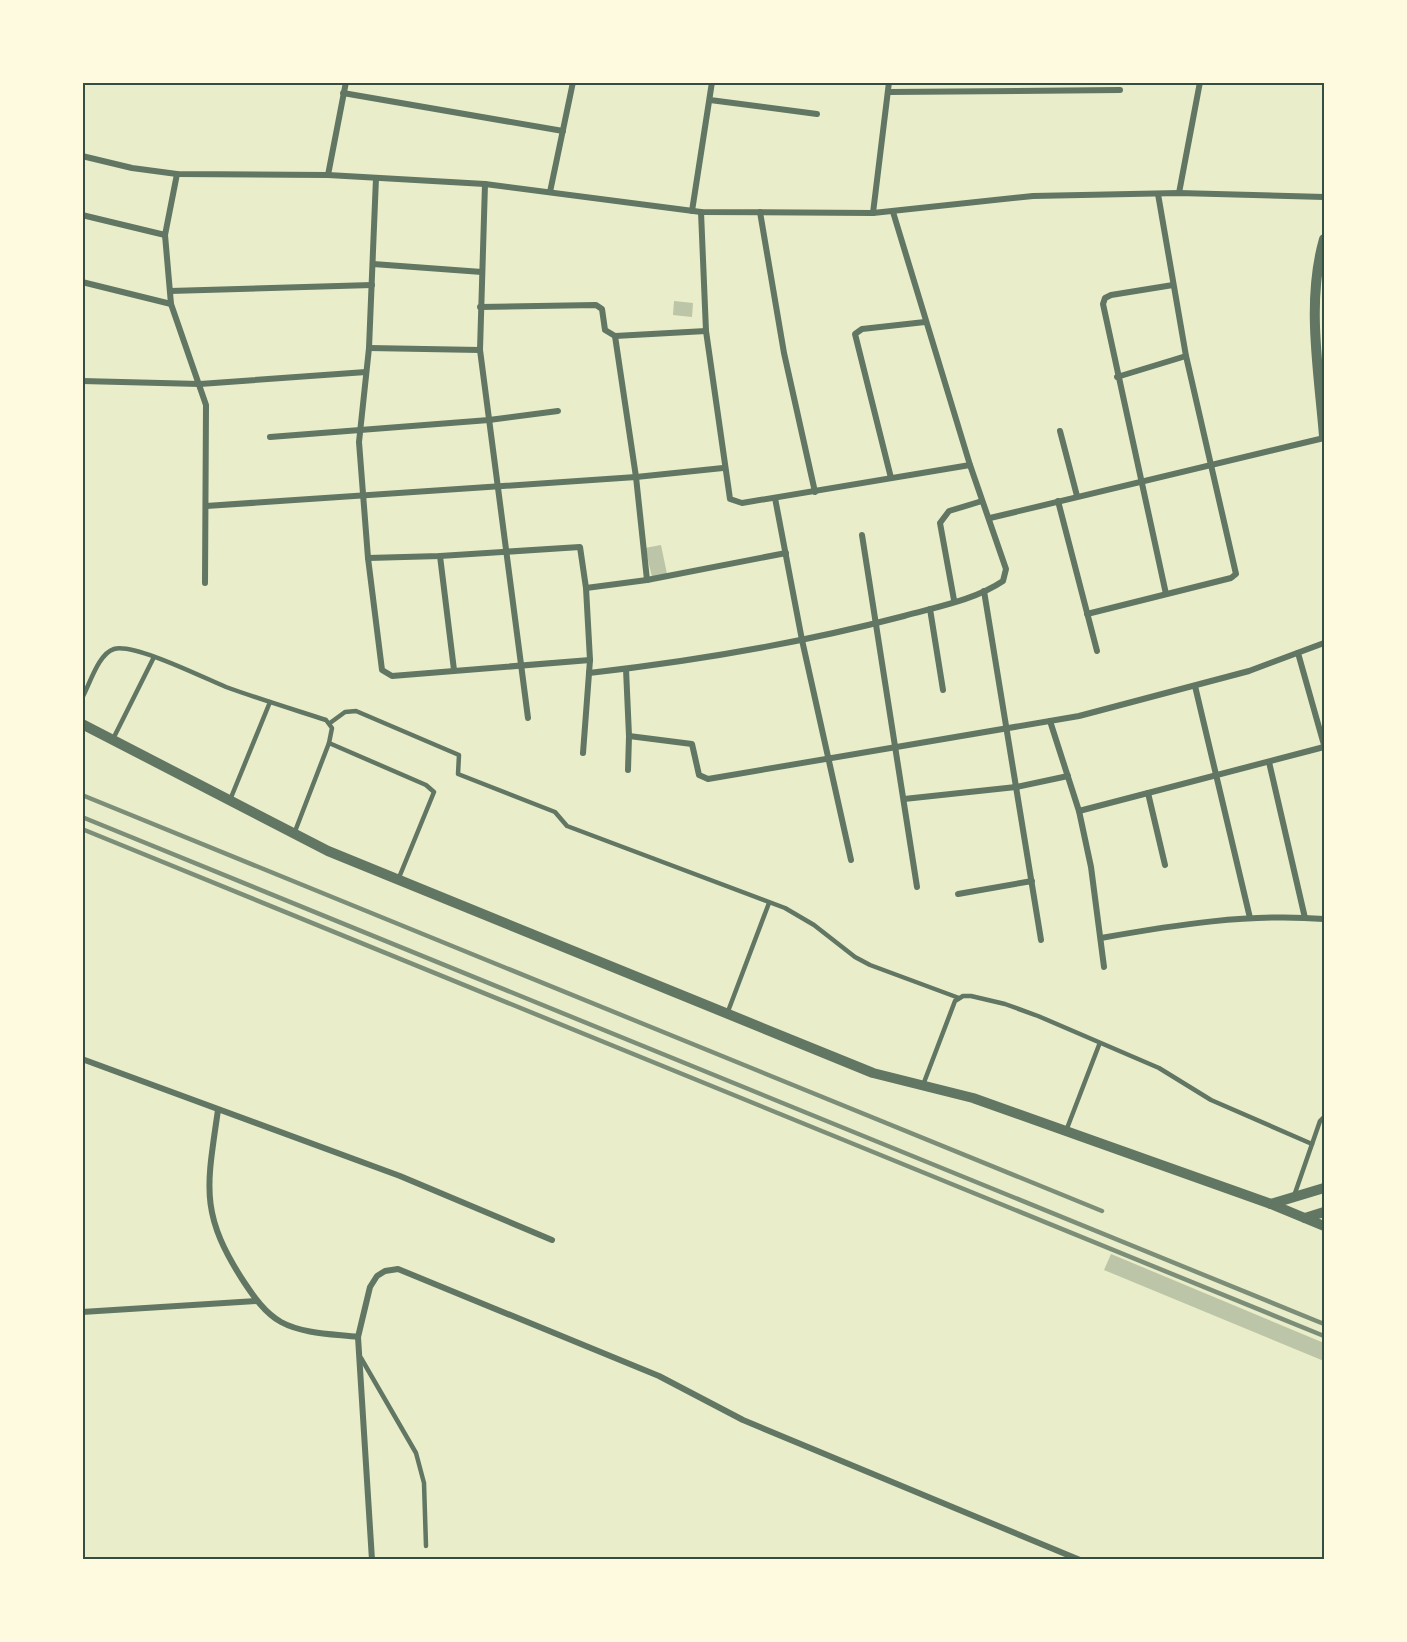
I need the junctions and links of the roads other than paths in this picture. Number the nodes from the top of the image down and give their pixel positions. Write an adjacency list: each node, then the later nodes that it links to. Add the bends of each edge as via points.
1 (346, 82): 12 (street)
2 (573, 82): 15 (street)
3 (712, 82): 13 (street)
4 (889, 82): 11 (street)
5 (981, 82): 10 (street)
6 (1064, 82): 8 (street)
7 (1200, 82): 22 (street)
8 (1062, 90): 9 (street); 10 (street)
9 (1120, 90)
10 (980, 91): 11 (street)
11 (888, 92): 29 (street)
12 (343, 93): 15 (street); 18 (street)
13 (710, 100): 14 (street); 25 (street)
14 (817, 114)
15 (563, 130): 21 (street)
16 (82, 156): 17 (street)
17 (177, 174): 18 (street); 31 (street)
18 (328, 175): 19 (street)
19 (376, 178): 20 (street); 33 (street)
20 (485, 184): 21 (street); 34 (street)
21 (550, 192): 25 (street)
22 (1179, 193): 23 (street); 24 (street)
23 (1158, 194): 28 (street, via 1033,196); 37 (street)
24 (1324, 197)
25 (692, 211): 26 (street)
26 (701, 212): 27 (street); 42 (street)
27 (760, 212): 29 (street); 65 (street, via 784,352)
28 (893, 212): 29 (street); 41 (street)
29 (873, 213)
30 (82, 215): 31 (street)
31 (165, 234): 38 (street)
32 (1324, 239): 52 (street, via 1315,287)
33 (373, 264): 34 (street); 36 (street)
34 (482, 272): 40 (street)
35 (82, 282): 39 (street)
36 (372, 285): 38 (street); 44 (street)
37 (1173, 285): 46 (street); 48 (street, via 1111,295 1103,301)
38 (170, 291): 39 (street)
39 (171, 304): 50 (street)
40 (480, 307): 43 (street, via 596,305 602,309 605,330); 45 (street)
41 (925, 322): 59 (street); 62 (street, via 862,328 855,334)
42 (706, 331): 43 (street); 60 (street)
43 (615, 336): 61 (street)
44 (369, 348): 45 (street); 47 (street)
45 (480, 350): 53 (street)
46 (1186, 356): 48 (street); 58 (street)
47 (366, 372): 50 (street); 54 (street)
48 (1117, 377): 63 (street)
49 (82, 381): 50 (street)
50 (200, 384): 71 (street, via 206,416)
51 (558, 411): 53 (street)
52 (1324, 418): 57 (street)
53 (489, 420): 54 (street); 64 (street)
54 (360, 431): 56 (street); 66 (street)
55 (1060, 431): 67 (street)
56 (270, 437)
57 (1324, 437): 58 (street)
58 (1212, 464): 63 (street); 82 (street, via 1236,574)
59 (970, 465): 62 (street); 69 (street)
60 (723, 468): 61 (street); 68 (street, via 727,491 734,502)
61 (636, 477): 64 (street); 78 (street)
62 (891, 478): 65 (street)
63 (1142, 481): 67 (street); 82 (street)
64 (497, 487): 66 (street); 74 (street)
65 (815, 492): 68 (street)
66 (363, 496): 71 (street); 77 (street)
67 (1077, 496): 70 (street)
68 (775, 498): 75 (street)
69 (982, 501): 72 (street); 83 (street, via 949,511 940,523)
70 (1058, 501): 72 (street); 85 (street)
71 (206, 506): 79 (street)
72 (990, 518): 81 (street, via 1005,576)
73 (862, 535): 86 (street)
74 (505, 552): 76 (street); 80 (street, via 580,547); 93 (street)
75 (786, 553): 78 (street); 87 (street)
76 (440, 556): 77 (street); 95 (street)
77 (368, 558): 95 (street, via 385,674)
78 (647, 580): 80 (street)
79 (205, 583)
80 (586, 588): 92 (street)
81 (984, 591): 83 (street); 105 (street)
82 (1166, 594): 85 (street)
83 (954, 600): 84 (street)
84 (930, 609): 86 (street); 98 (street)
85 (1087, 614): 89 (street)
86 (877, 623): 87 (street); 110 (street)
87 (802, 640): 94 (street); 112 (street)
88 (1324, 643): 90 (street)
89 (1097, 651)
90 (1298, 653): 97 (street); 109 (street)
91 (154, 657): 99 (lane, via 122,648 108,652); 100 (lane); 107 (lane)
92 (590, 660): 93 (street); 96 (street)
93 (523, 664): 95 (street); 101 (street)
94 (626, 669): 96 (street); 106 (street)
95 (454, 670)
96 (589, 673): 111 (street)
97 (1195, 686): 102 (street); 116 (street)
98 (942, 690)
99 (82, 698)
100 (270, 702): 103 (lane); 120 (lane)
101 (528, 718)
102 (1050, 721): 105 (street); 115 (street)
103 (330, 723): 108 (lane); 129 (lane, via 345,712 356,711 459,755 458,774 555,812 567,826)
104 (82, 724): 107 (street)
105 (1007, 729): 110 (street); 117 (street)
106 (630, 736): 112 (street, via 692,744 699,775 704,779); 114 (street)
107 (112, 740): 120 (street)
108 (329, 743): 122 (lane); 125 (lane, via 432,788 433,798)
109 (1324, 746): 113 (street)
110 (896, 748): 112 (street); 119 (street)
111 (584, 753)
112 (829, 758): 123 (street)
113 (1269, 762): 116 (street); 131 (street)
114 (628, 770)
115 (1068, 776): 117 (street); 121 (street)
116 (1217, 776): 118 (street); 130 (street)
117 (1016, 787): 119 (street); 126 (street)
118 (1148, 793): 121 (street); 124 (street)
119 (904, 799): 127 (street)
120 (230, 800): 122 (street)
121 (1079, 811): 133 (street)
122 (294, 834): 125 (street)
123 (851, 860)
124 (1165, 865)
125 (398, 880): 137 (street)
126 (1032, 881): 128 (street); 134 (street)
127 (917, 887)
128 (958, 894)
129 (769, 903): 136 (lane, via 814,925 870,965); 137 (lane)
130 (1250, 918): 131 (street); 133 (street)
131 (1305, 918): 132 (street)
132 (1324, 919)
133 (1101, 938): 135 (street)
134 (1041, 940)
135 (1104, 967)
136 (959, 998): 138 (lane, via 971,996 1005,1004); 140 (lane)
137 (727, 1014): 140 (street, via 873,1073)
138 (1099, 1045): 143 (lane); 144 (lane, via 1158,1068 1211,1100)
139 (82, 1059): 141 (street)
140 (923, 1086): 143 (street, via 973,1098)
141 (218, 1110): 151 (street, via 400,1176); 152 (street, via 208,1203 227,1253)
142 (1324, 1117): 144 (lane)
143 (1066, 1131): 147 (street)
144 (1312, 1144): 146 (lane)
145 (1324, 1188): 146 (street)
146 (1294, 1196): 147 (street)
147 (1270, 1204): 149 (street)
148 (1324, 1212): 149 (street)
149 (1305, 1218): 150 (street)
150 (1324, 1226)
151 (552, 1240)
152 (257, 1301): 153 (street); 154 (street, via 281,1322)
153 (82, 1312)
154 (358, 1337): 155 (street); 158 (street, via 370,1287 385,1270 398,1269 659,1376 742,1420)
155 (359, 1355): 156 (lane, via 416,1453 424,1483); 157 (street)
156 (426, 1546)
157 (372, 1560)
158 (1080, 1560)

